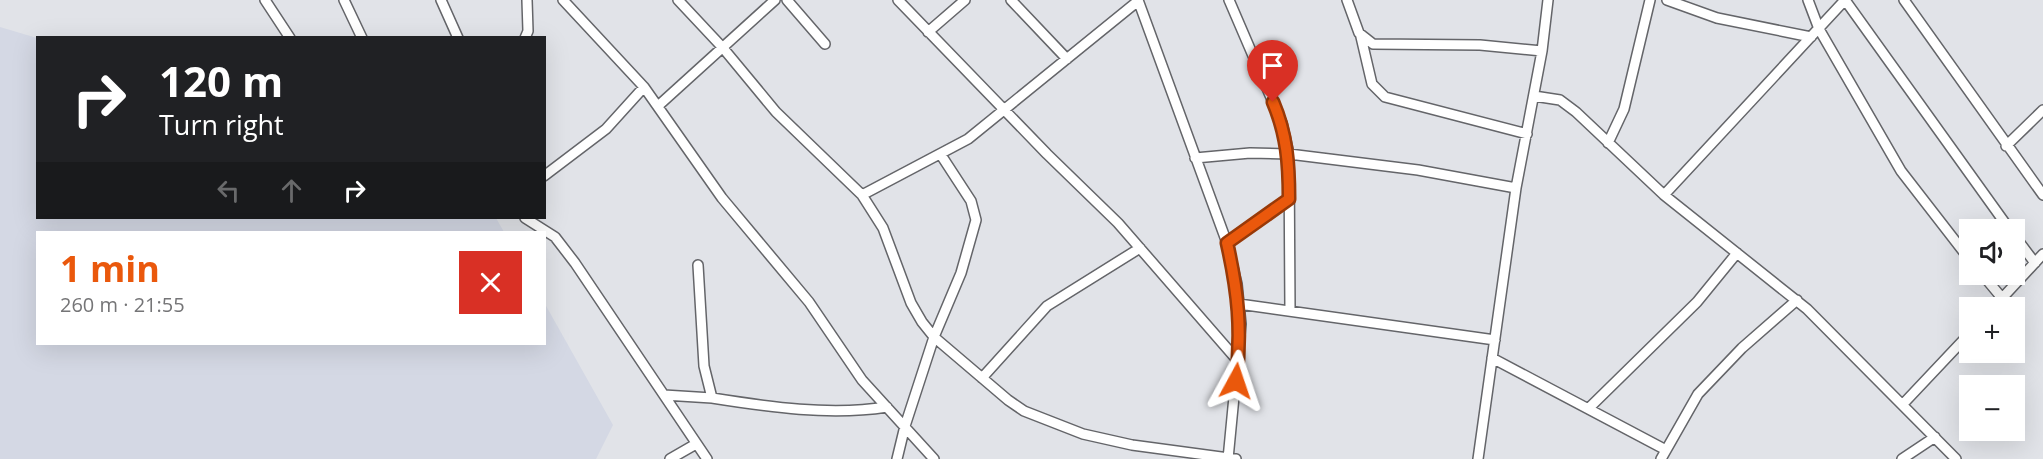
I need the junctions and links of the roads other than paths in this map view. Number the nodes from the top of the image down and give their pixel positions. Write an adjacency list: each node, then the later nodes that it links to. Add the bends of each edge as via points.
1 (265, 0): 23 (street)
2 (344, 0): 24 (street)
3 (441, 0): 25 (street)
4 (526, 0): 26 (street)
5 (563, 0): 33 (street)
6 (678, 0): 30 (street)
7 (775, 0): 30 (street)
8 (787, 0): 29 (street)
9 (898, 0): 22 (street)
10 (965, 0): 22 (street)
11 (1011, 0): 32 (street)
12 (1138, 0): 32 (street); 43 (street)
13 (1229, 0): 41 (street, via 1282,123)
14 (1347, 0): 27 (street)
15 (1548, 0): 31 (street)
16 (1650, 0): 39 (street, via 1624,109)
17 (1667, 0): 28 (street, via 1717,18)
18 (1808, 0): 21 (street)
19 (1845, 0): 21 (street); 51 (street)
20 (1904, 0): 40 (street)
21 (1819, 29): 28 (street); 55 (street, via 1901,171)
22 (928, 32): 36 (street)
23 (289, 36)
24 (361, 36)
25 (457, 36)
26 (526, 36)
27 (1362, 37): 31 (street, via 1383,45 1480,45); 38 (street, via 1372,84 1385,97)
28 (1811, 37): 47 (street)
29 (825, 44)
30 (723, 48): 35 (street); 46 (street, via 776,112)
31 (1542, 51): 34 (street)
32 (1066, 59): 36 (street)
33 (644, 87): 35 (street); 44 (street, via 606,129)
34 (1534, 96): 38 (street); 39 (street, via 1560,100)
35 (658, 106): 77 (street, via 722,198 801,291 862,380)
36 (1004, 110): 42 (street); 56 (street)
37 (2043, 110): 40 (street)
38 (1527, 134): 45 (street)
39 (1608, 143): 47 (street)
40 (2006, 146): 48 (street)
41 (1289, 154): 43 (street); 45 (street, via 1418,170); 49 (street)
42 (941, 155): 46 (street); 68 (street, via 971,201 976,220 961,273)
43 (1195, 158): 54 (street)
44 (546, 171)
45 (1516, 188): 69 (street)
46 (862, 195): 68 (street, via 883,228 911,303)
47 (1664, 195): 58 (street)
48 (2043, 195)
49 (1289, 199): 54 (street); 67 (street)
50 (527, 219): 53 (street)
51 (2002, 219)
52 (546, 231): 74 (street, via 575,263)
53 (546, 231)
54 (1227, 243): 66 (street)
55 (1959, 246)
56 (1140, 248): 72 (street); 73 (street, via 1047,306)
57 (2025, 250): 60 (street)
58 (1737, 253): 65 (street); 78 (street, via 1704,296)
59 (2043, 254): 60 (street)
60 (2035, 263): 64 (street)
61 (698, 265): 75 (street, via 703,358)
62 (1991, 285): 63 (street)
63 (2001, 297)
64 (2003, 297)
65 (1797, 300): 76 (street); 82 (street, via 1742,348 1698,394)
66 (1239, 303): 67 (street); 72 (street)
67 (1290, 311): 69 (street)
68 (934, 337): 73 (street); 79 (street)
69 (1495, 340): 71 (street)
70 (1959, 345): 76 (street)
71 (1492, 358): 78 (street); 89 (street)
72 (1238, 361): 87 (street)
73 (982, 378): 87 (street, via 1024,411 1083,434)
74 (664, 395): 75 (street); 81 (street)
75 (712, 398): 77 (street, via 840,411)
76 (1903, 404): 80 (street)
77 (887, 407): 79 (street)
78 (1589, 408): 82 (street)
79 (905, 426): 85 (street); 86 (street)
80 (1935, 437): 90 (street); 91 (street)
81 (696, 444): 83 (street); 84 (street)
82 (1664, 455)
83 (670, 459)
84 (707, 459)
85 (897, 459)
86 (934, 459)
87 (1228, 459): 88 (street)
88 (1236, 459)
89 (1478, 459)
90 (1902, 459)
91 (1956, 459)

